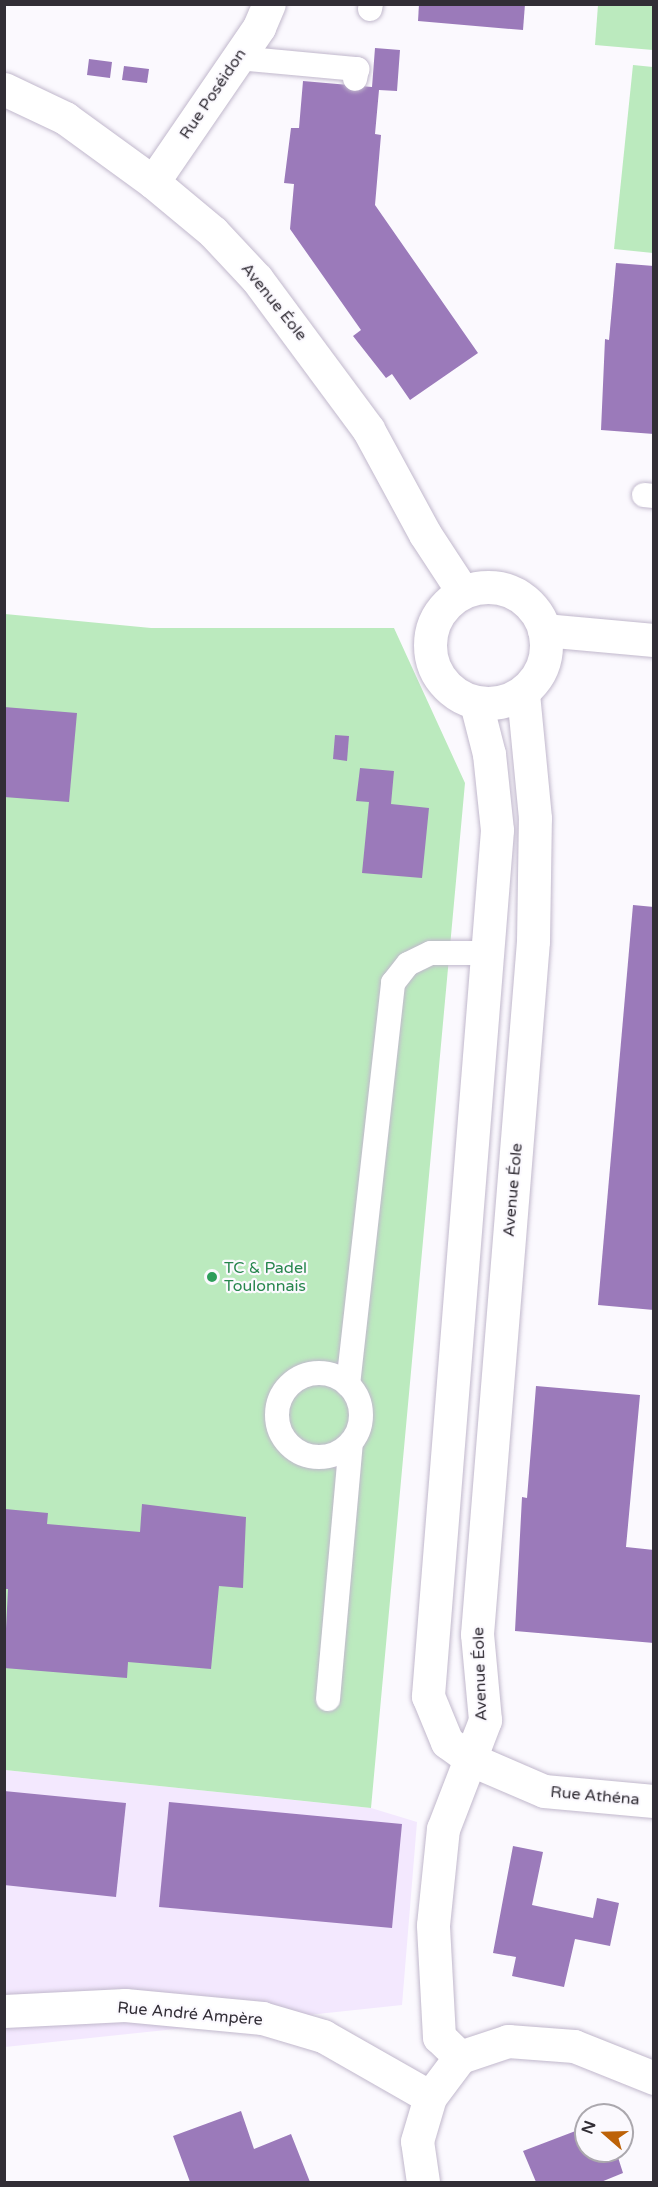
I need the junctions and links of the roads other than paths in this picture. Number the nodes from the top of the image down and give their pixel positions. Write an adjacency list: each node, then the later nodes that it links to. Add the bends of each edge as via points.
1 (269, 4): 2 (street, Rue Poséidon)
2 (237, 58): 3 (lane, via 357,69); 5 (street, Rue Poséidon)
3 (355, 79)
4 (4, 90): 5 (street, Avenue Éole, via 64,118)
5 (153, 182): 6 (street, Avenue Éole, via 220,240 301,333 368,429 425,534)
6 (463, 592): 7 (street, via 502,588 520,596 534,608); 10 (street, via 447,603 435,619 429,639 430,659 438,678 452,692)
7 (544, 630): 8 (street); 9 (street, via 544,662 537,679)
8 (654, 640)
9 (523, 693): 10 (street, via 507,701); 15 (street, Avenue Éole, via 535,818 533,941 477,1634 484,1720)
10 (476, 703): 11 (street, via 489,754 497,830)
11 (487, 953): 12 (lane, via 431,953 408,964 393,983); 15 (street, via 428,1696 447,1742)
12 (348, 1385): 13 (lane, via 359,1402 361,1416); 13 (lane, via 330,1374 305,1375 284,1392 277,1417 287,1442 310,1456 326,1457)
13 (351, 1443): 14 (lane)
14 (328, 1699)
15 (472, 1760): 16 (street, Rue Athéna, via 544,1791); 18 (street, Avenue Éole, via 443,1829 433,1925 439,2037)
16 (654, 1801)
17 (4, 2011): 20 (street, Rue André Ampère, via 125,2005 262,2018 323,2036)
18 (460, 2057): 19 (street, via 508,2041 574,2046); 20 (street)
19 (654, 2079)
20 (430, 2097): 21 (street, via 417,2141)
21 (423, 2182)

